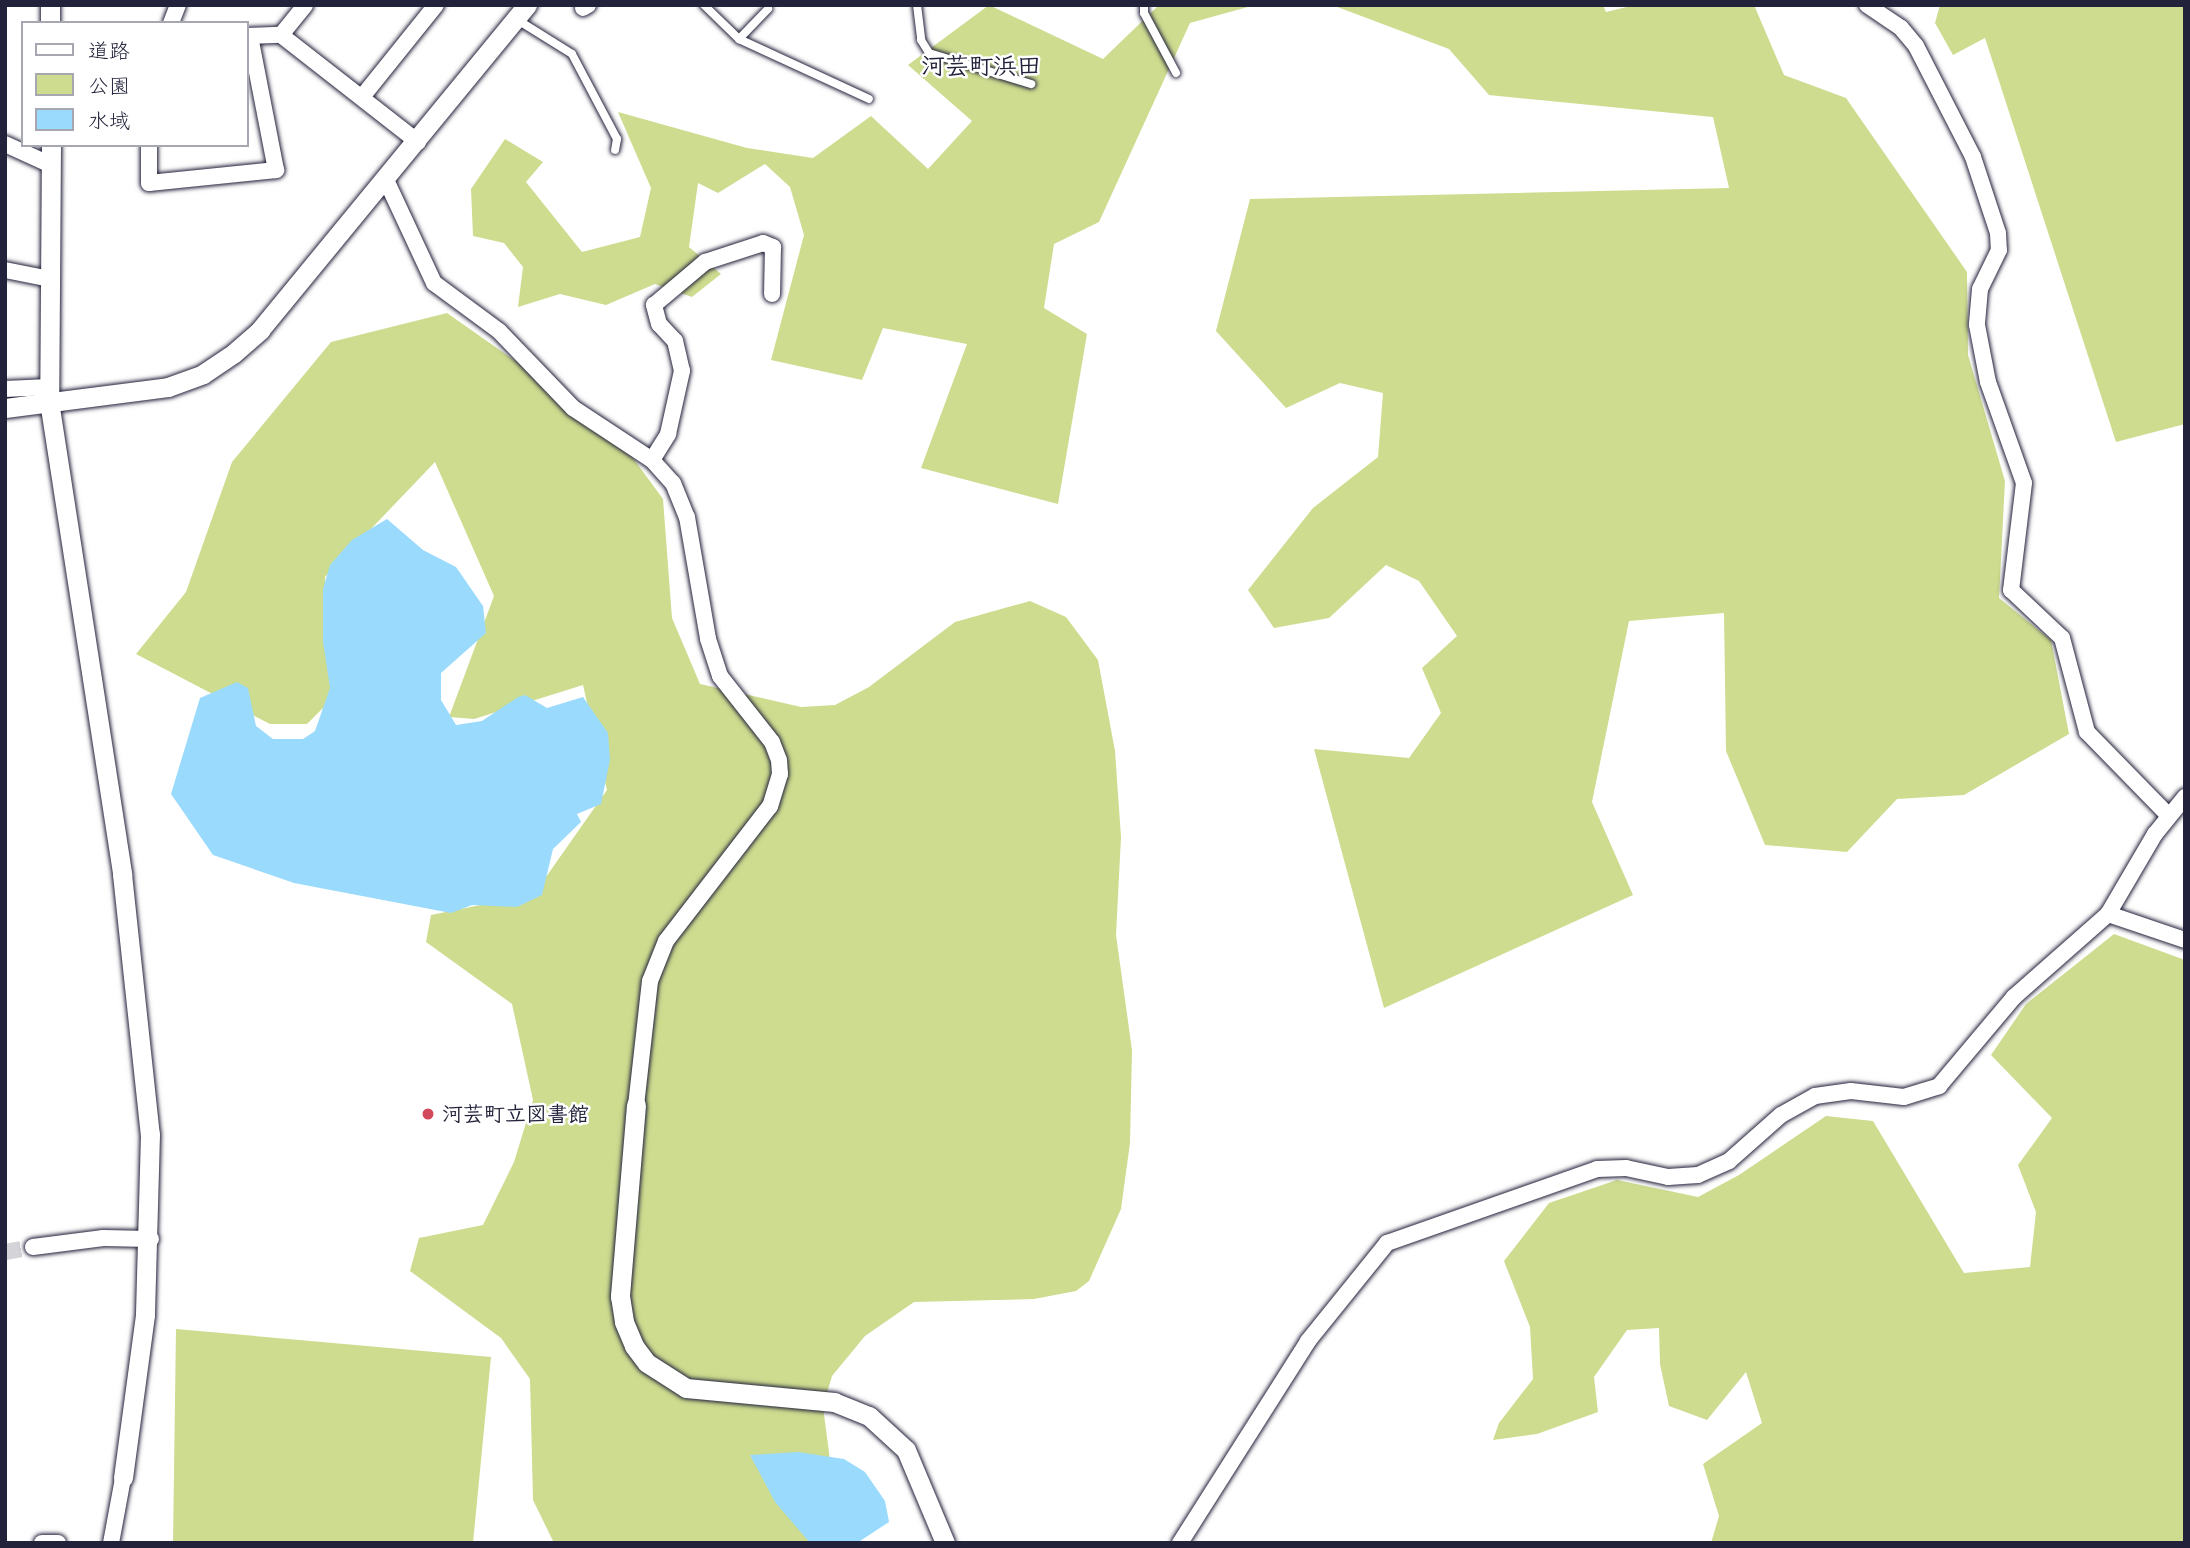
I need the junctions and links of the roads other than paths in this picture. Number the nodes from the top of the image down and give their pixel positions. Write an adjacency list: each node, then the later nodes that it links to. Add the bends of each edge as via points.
1 (305, 5): 9 (street)
2 (436, 5): 14 (street)
3 (704, 5): 11 (lane)
4 (917, 5): 13 (lane, via 921,40 929,53)
5 (1144, 5): 12 (lane)
6 (1867, 5): 31 (street, via 1901,28 1916,46 1973,157 1998,233 1999,250 1980,289 1977,325 1988,383 2024,483 2011,590 2062,638 2087,732)
7 (768, 9): 11 (lane)
8 (522, 12): 16 (street); 20 (lane, via 572,54 617,139)
9 (281, 35): 10 (street); 14 (street)
10 (248, 36): 19 (street, via 276,170 149,183)
11 (739, 39): 15 (lane)
12 (1176, 73)
13 (1031, 84)
14 (362, 97): 16 (street)
15 (869, 99)
16 (418, 142): 22 (street)
17 (5, 145): 21 (street)
18 (51, 147): 21 (street)
19 (149, 147)
20 (615, 150)
21 (51, 166): 24 (street)
22 (386, 180): 27 (street, via 260,330 203,374 168,387); 29 (street, via 434,284 499,331 573,408)
23 (5, 270): 24 (street)
24 (50, 279): 27 (street)
25 (772, 293): 29 (street, via 773,247 763,243 705,262 653,305 659,324 675,341 682,371 668,434)
26 (5, 389): 27 (street)
27 (49, 394): 28 (street); 35 (street, via 143,1035)
28 (5, 408)
29 (652, 460): 34 (street, via 681,495 708,639 720,676 772,742 780,774 770,806 666,941 650,981)
30 (2185, 797): 31 (street)
31 (2167, 814): 32 (street)
32 (2108, 914): 33 (street); 42 (street, via 2014,997 1948,1079 1928,1092 1891,1097 1851,1091 1815,1096 1782,1115 1729,1161 1698,1175 1668,1177 1626,1168 1598,1169 1387,1243 1308,1341)
33 (2185, 940)
34 (636, 1105): 41 (street, via 620,1296 634,1346 647,1363 686,1388 834,1402 869,1416 906,1450)
35 (151, 1239): 36 (street, via 103,1238); 37 (street)
36 (33, 1247)
37 (123, 1478): 40 (street)
38 (42, 1543): 39 (street)
39 (58, 1543)
40 (111, 1543)
41 (945, 1543)
42 (1180, 1543)

